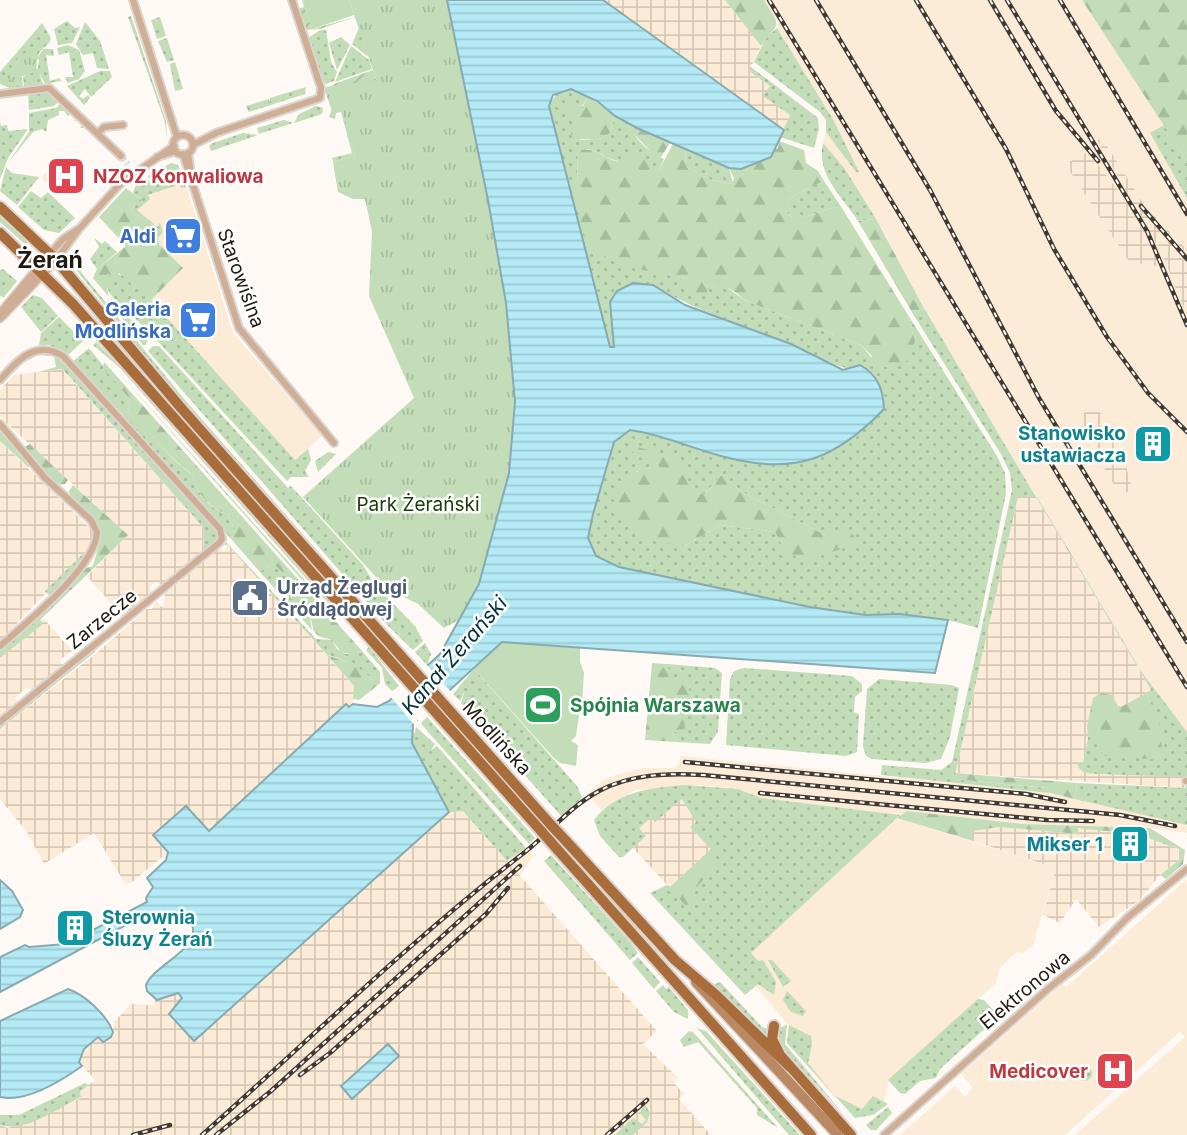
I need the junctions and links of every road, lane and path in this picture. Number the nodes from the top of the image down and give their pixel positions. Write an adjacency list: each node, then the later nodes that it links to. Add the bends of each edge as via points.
1 (133, 0): 6 (street)
2 (292, 0): 7 (street, via 321,96)
3 (0, 94): 5 (street, via 49,88)
4 (123, 125): 5 (street)
5 (98, 132): 9 (street)
6 (180, 136): 7 (street); 8 (street)
7 (192, 142): 8 (street)
8 (180, 151): 12 (street, via 132,169 79,229 63,239); 17 (street, Starowiślna, via 239,328)
9 (121, 156)
10 (0, 207): 12 (main road, Modlińska)
11 (0, 233): 13 (main road, Modlińska)
12 (53, 257): 13 (street); 19 (main road, Modlińska)
13 (41, 270): 14 (street); 19 (main road, Modlińska)
14 (0, 316)
15 (0, 380): 20 (street, Zarzecze, via 19,359 38,350 63,356 220,529 222,539)
16 (0, 424): 18 (street, via 97,531 87,559)
17 (334, 443)
18 (0, 646)
19 (410, 675): 21 (main road, Modlińska, bridge)
20 (0, 722)
21 (562, 845): 23 (main road, Modlińska); 26 (main road, Modlińska)
22 (1187, 869): 29 (street, Elektronowa)
23 (693, 978): 25 (main road); 27 (main road, Modlińska)
24 (775, 1026): 25 (main road, via 774,1044)
25 (790, 1067): 28 (main road)
26 (811, 1135)
27 (838, 1135)
28 (850, 1135)
29 (884, 1135)

